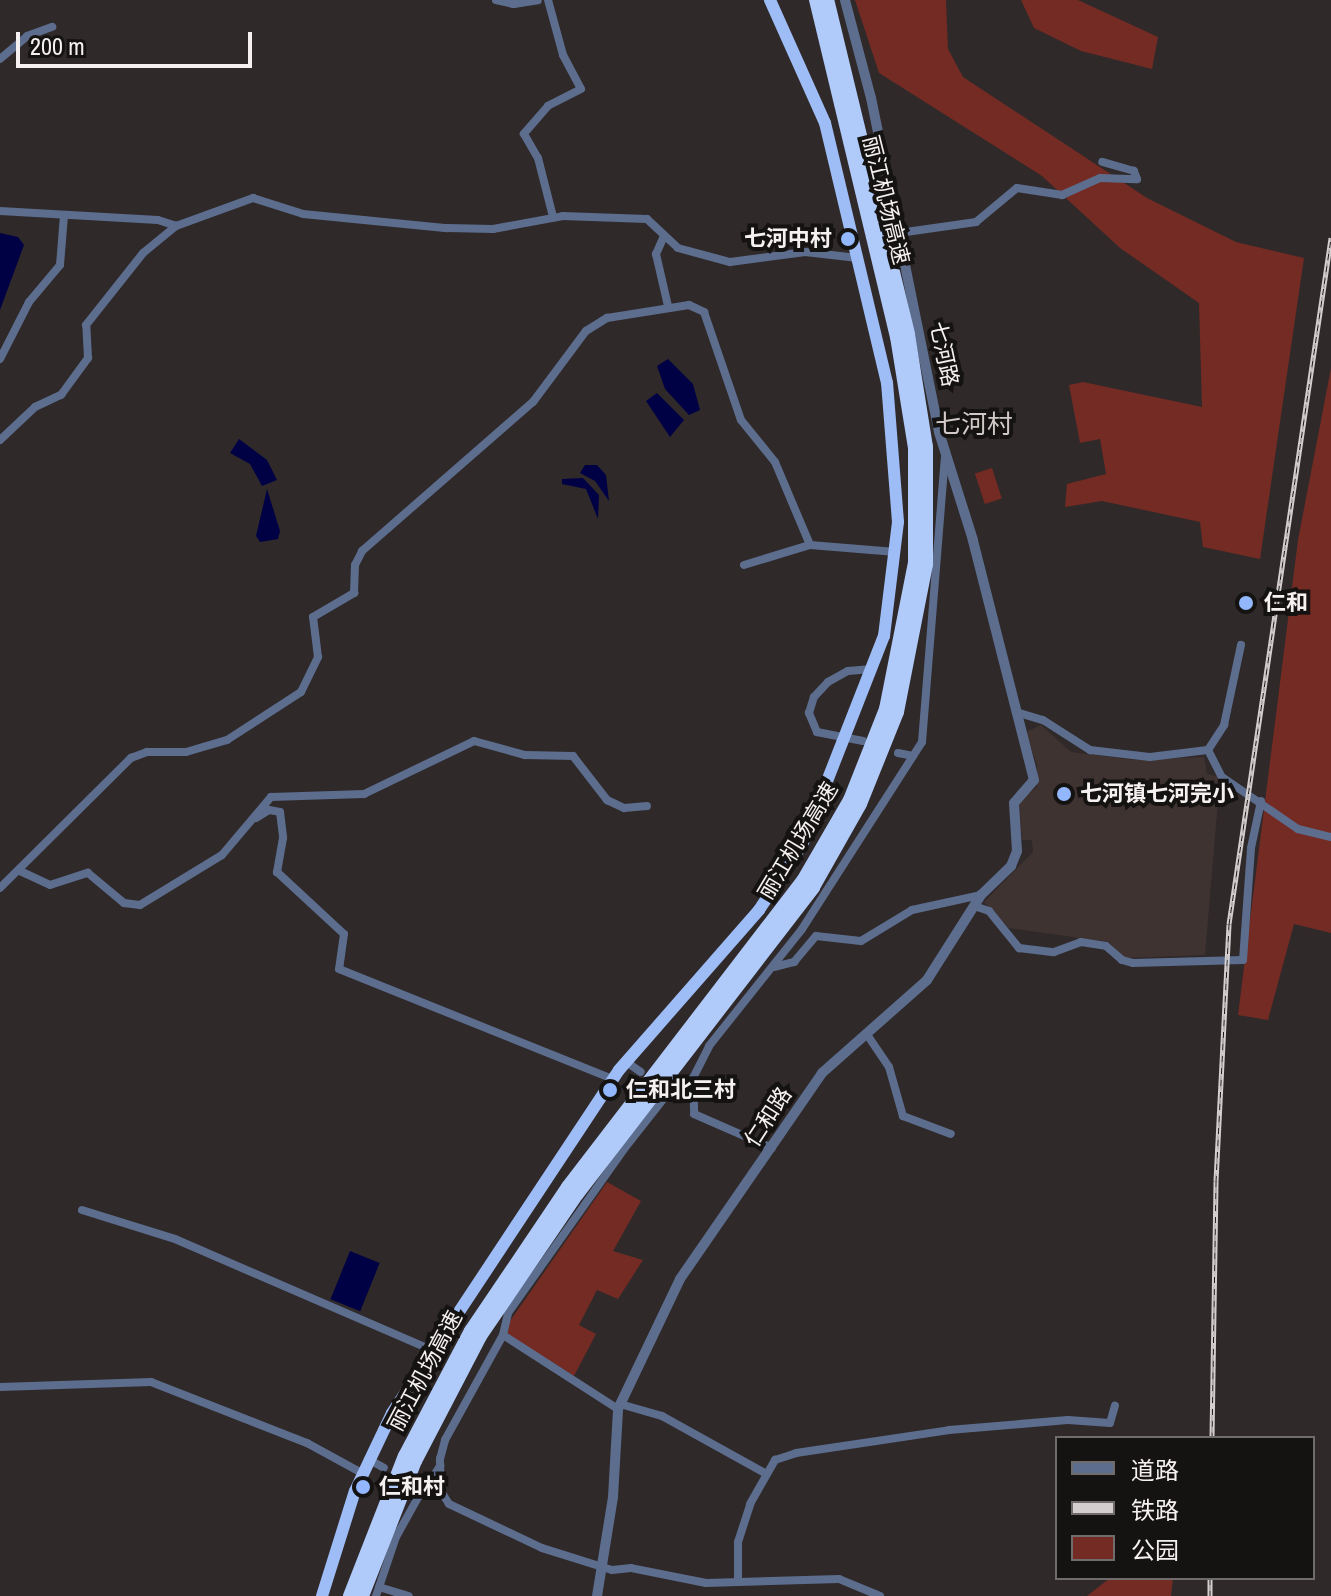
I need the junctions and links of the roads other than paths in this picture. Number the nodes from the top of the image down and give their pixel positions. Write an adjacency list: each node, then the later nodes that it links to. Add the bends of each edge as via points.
1 (496, 0): 2 (street)
2 (538, 0)
3 (548, 0): 13 (street, via 563,55 581,89 548,106 524,134 538,158)
4 (770, 0): 17 (highway, via 825,123)
5 (816, 0): 63 (highway, 丽江机场高速, via 902,360 915,448 915,563 889,700 850,800 803,881 568,1187 471,1331 405,1456)
6 (827, 0): 64 (highway, 丽江机场高速, via 908,334 926,447 926,564 900,703 860,804 813,887 577,1194 480,1336 415,1461)
7 (845, 0): 15 (street, 七河路)
8 (52, 27): 9 (street, via 27,36)
9 (0, 59)
10 (1102, 162): 15 (street, via 1134,171 1137,179 1100,178 1062,195 1017,188 976,222)
11 (0, 211): 12 (street)
12 (64, 215): 14 (street, via 158,220); 19 (street, via 60,265 29,302)
13 (553, 217): 14 (street, via 493,229 447,228 303,214 253,198); 16 (street, via 647,219)
14 (176, 226): 20 (street, via 145,251 86,325 88,358 61,395 35,407)
15 (899, 233): 21 (street, 七河路)
16 (664, 236): 17 (street, via 684,251 737,262 805,252); 18 (street, via 656,258)
17 (858, 258): 23 (highway, via 894,429)
18 (668, 306): 22 (street, via 695,305 704,312 741,420 775,462); 36 (street, via 607,318 590,327 533,402 362,551 355,565 354,593 313,617 319,652 301,692 227,740 186,752 147,752 131,758)
19 (0, 359)
20 (0, 440)
21 (945, 443): 27 (street, 七河路); 31 (street, via 943,531 923,738)
22 (810, 545): 23 (street); 24 (street)
23 (897, 552): 26 (highway, via 888,621)
24 (744, 565)
25 (1241, 645): 29 (street, via 1224,725)
26 (872, 669): 28 (street, via 848,671 828,682 814,697 809,713 817,732); 42 (highway, via 815,819 794,858 759,910)
27 (1016, 712): 29 (street, via 1043,720 1090,750 1150,757); 38 (street, 仁和路, via 1034,780 1014,803 1016,858)
28 (863, 741)
29 (1208, 750): 32 (street, via 1222,777)
30 (898, 753): 31 (street)
31 (913, 756): 40 (street)
32 (1261, 801): 35 (street, via 1298,829); 39 (street, via 1251,848 1243,960 1133,963 1106,946 1081,942 1054,952 1019,948 989,911)
33 (647, 806): 34 (street, via 624,808 607,800 573,756 525,755 474,741 364,794 273,796)
34 (248, 823): 36 (street, via 222,855 140,905 124,903 88,873 50,885); 45 (street, via 279,809 283,838 277,872 344,934 339,969)
35 (1331, 837)
36 (20, 871): 37 (street)
37 (0, 888)
38 (981, 895): 39 (street, 仁和路); 40 (street, via 912,910 861,941 816,936 794,962)
39 (974, 906): 41 (street, 仁和路, via 927,980)
40 (773, 967): 44 (street, via 709,1046)
41 (866, 1033): 46 (street, via 889,1067 899,1112); 47 (street, 仁和路, via 822,1073)
42 (625, 1061): 43 (street); 45 (highway)
43 (641, 1072)
44 (693, 1078): 47 (street, via 694,1114); 49 (street, via 668,1093 624,1149 508,1313)
45 (612, 1079): 50 (highway)
46 (951, 1134)
47 (772, 1148): 52 (street, 仁和路, via 680,1279)
48 (82, 1210): 50 (street, via 175,1239)
49 (503, 1335): 52 (street); 55 (street, via 445,1440)
50 (432, 1350): 54 (highway)
51 (0, 1387): 57 (street, via 151,1382 307,1443)
52 (619, 1406): 58 (street, via 662,1416); 59 (street, 仁和路)
53 (1115, 1406): 58 (street, via 1110,1423 1068,1420 944,1431 796,1453 775,1460)
54 (368, 1459): 56 (street); 57 (highway)
55 (441, 1466): 59 (street, via 441,1491 449,1504 542,1548); 61 (street, via 422,1483)
56 (384, 1468)
57 (362, 1473): 62 (highway)
58 (765, 1473): 60 (street, via 738,1542)
59 (602, 1567): 60 (street, via 696,1582); 66 (street, 仁和路)
60 (738, 1582): 67 (street, via 839,1579)
61 (378, 1592): 65 (street)
62 (322, 1596)
63 (350, 1596)
64 (362, 1596)
65 (409, 1596)
66 (597, 1596)
67 (880, 1596)

